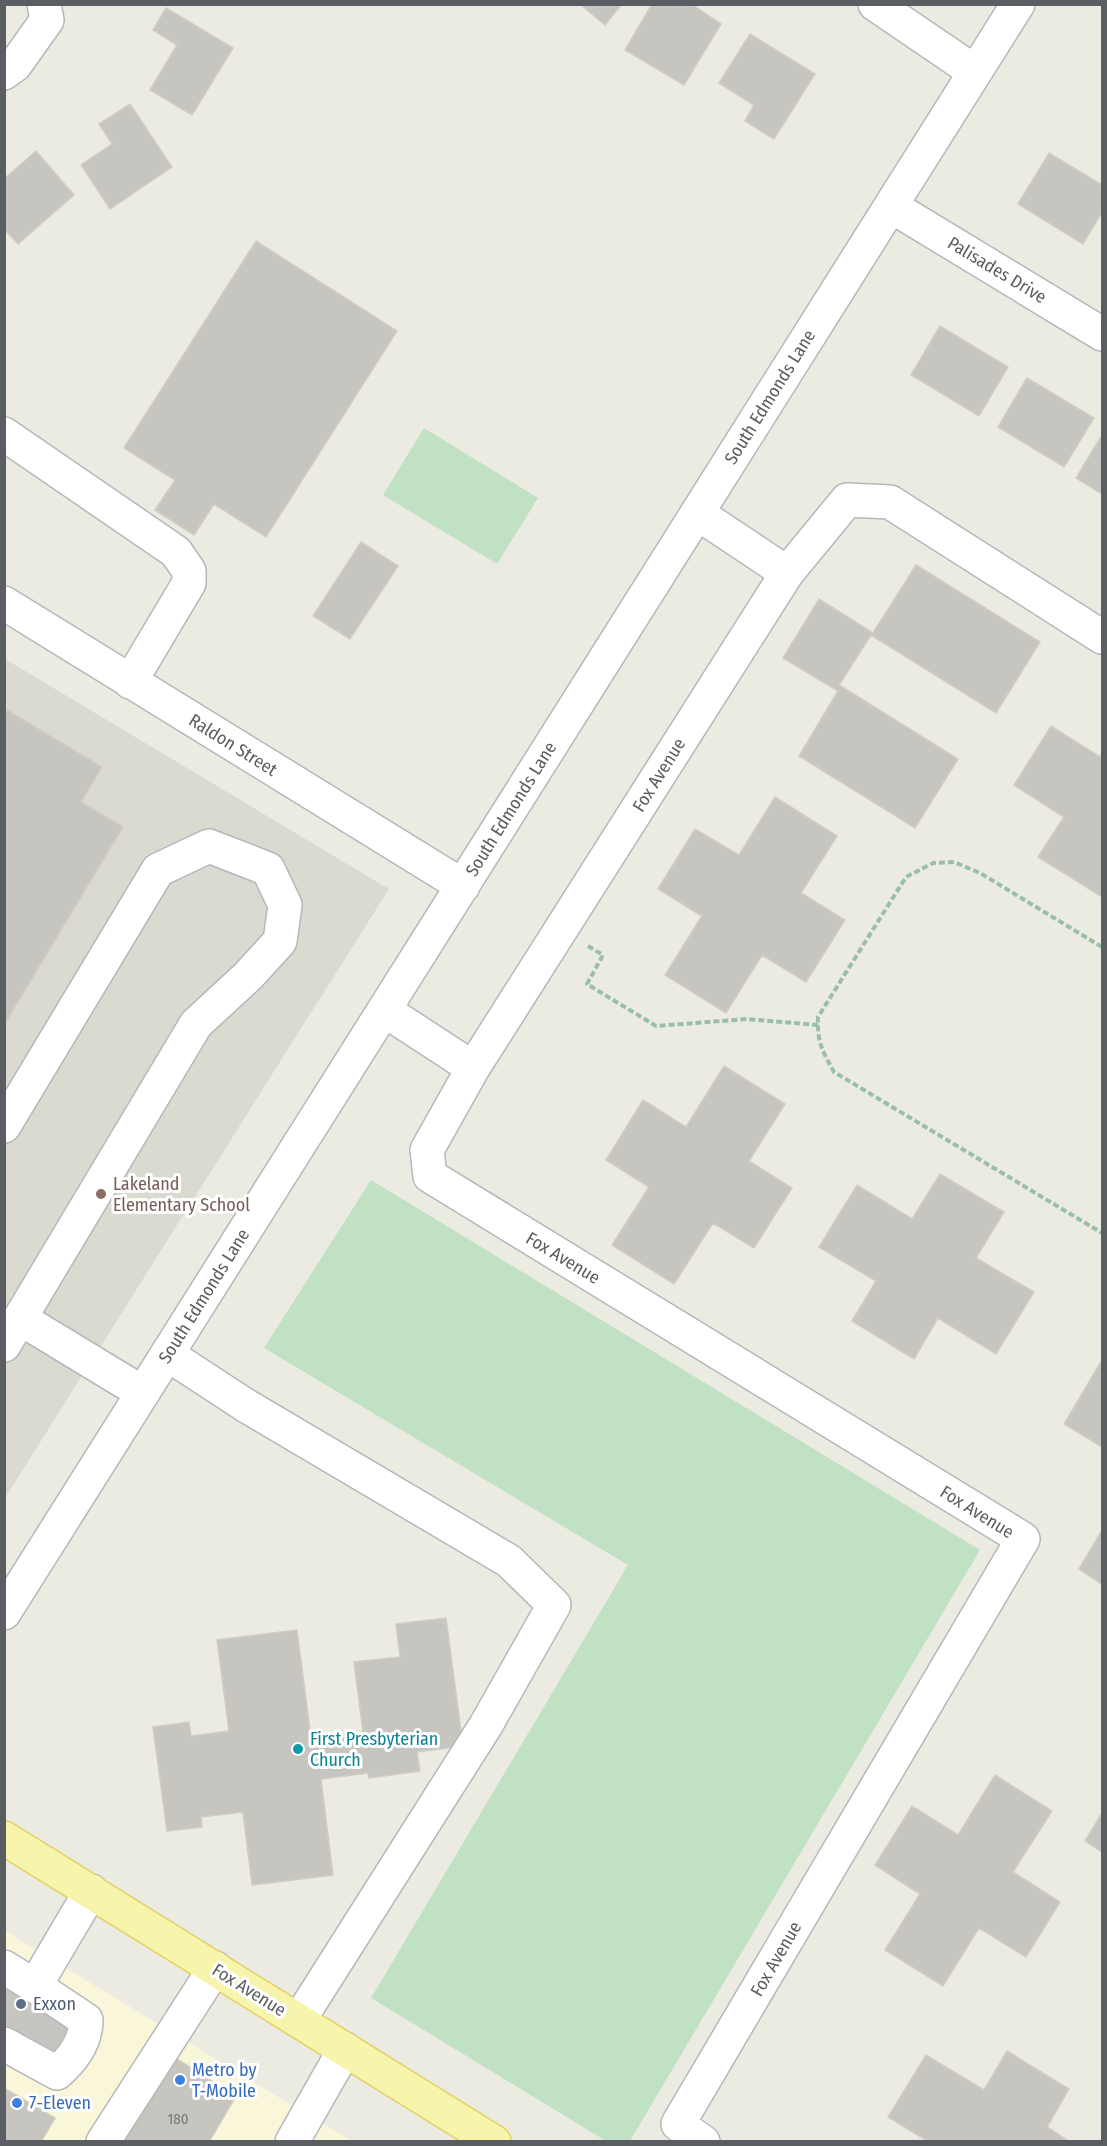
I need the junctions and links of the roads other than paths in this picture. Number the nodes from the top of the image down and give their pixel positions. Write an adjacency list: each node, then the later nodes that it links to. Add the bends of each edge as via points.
1 (44, 4): 5 (street, via 47,20 15,65)
2 (875, 4): 4 (street)
3 (1018, 4): 4 (street, South Edmonds Lane)
4 (975, 72): 6 (street, South Edmonds Lane)
5 (4, 73)
6 (891, 206): 7 (street, Palisades Drive); 9 (street, South Edmonds Lane)
7 (1102, 334)
8 (4, 434): 13 (street, via 177,552 189,571 189,583)
9 (697, 513): 10 (street); 14 (street, South Edmonds Lane)
10 (787, 573): 12 (street, Fox Avenue, via 847,500 890,502); 16 (street, Fox Avenue)
11 (4, 603): 13 (street, Raldon Street)
12 (1102, 637)
13 (130, 682): 14 (street, Raldon Street)
14 (462, 886): 15 (street, South Edmonds Lane)
15 (384, 1011): 16 (street); 19 (street, South Edmonds Lane)
16 (473, 1068): 33 (street, Fox Avenue, via 428,1150 430,1176 1023,1539 678,2124)
17 (4, 1126): 18 (street, via 158,870 209,846 268,869 285,905 280,941 196,1024)
18 (13, 1332): 20 (street)
19 (167, 1354): 20 (street, South Edmonds Lane); 27 (street, via 245,1405 509,1561 554,1605 486,1725)
20 (143, 1393): 21 (street, South Edmonds Lane)
21 (4, 1613)
22 (4, 1838): 23 (main road, Fox Avenue)
23 (91, 1891): 25 (main road, Fox Avenue); 26 (street)
24 (4, 1967): 26 (street)
25 (214, 1968): 27 (main road, Fox Avenue); 30 (street)
26 (35, 1986): 28 (street, via 86,2020 86,2034 68,2064 57,2073)
27 (298, 2020): 29 (main road, Fox Avenue)
28 (4, 2043)
29 (345, 2049): 31 (street); 32 (main road, Fox Avenue)
30 (103, 2142)
31 (292, 2142)
32 (494, 2142)
33 (703, 2142)

